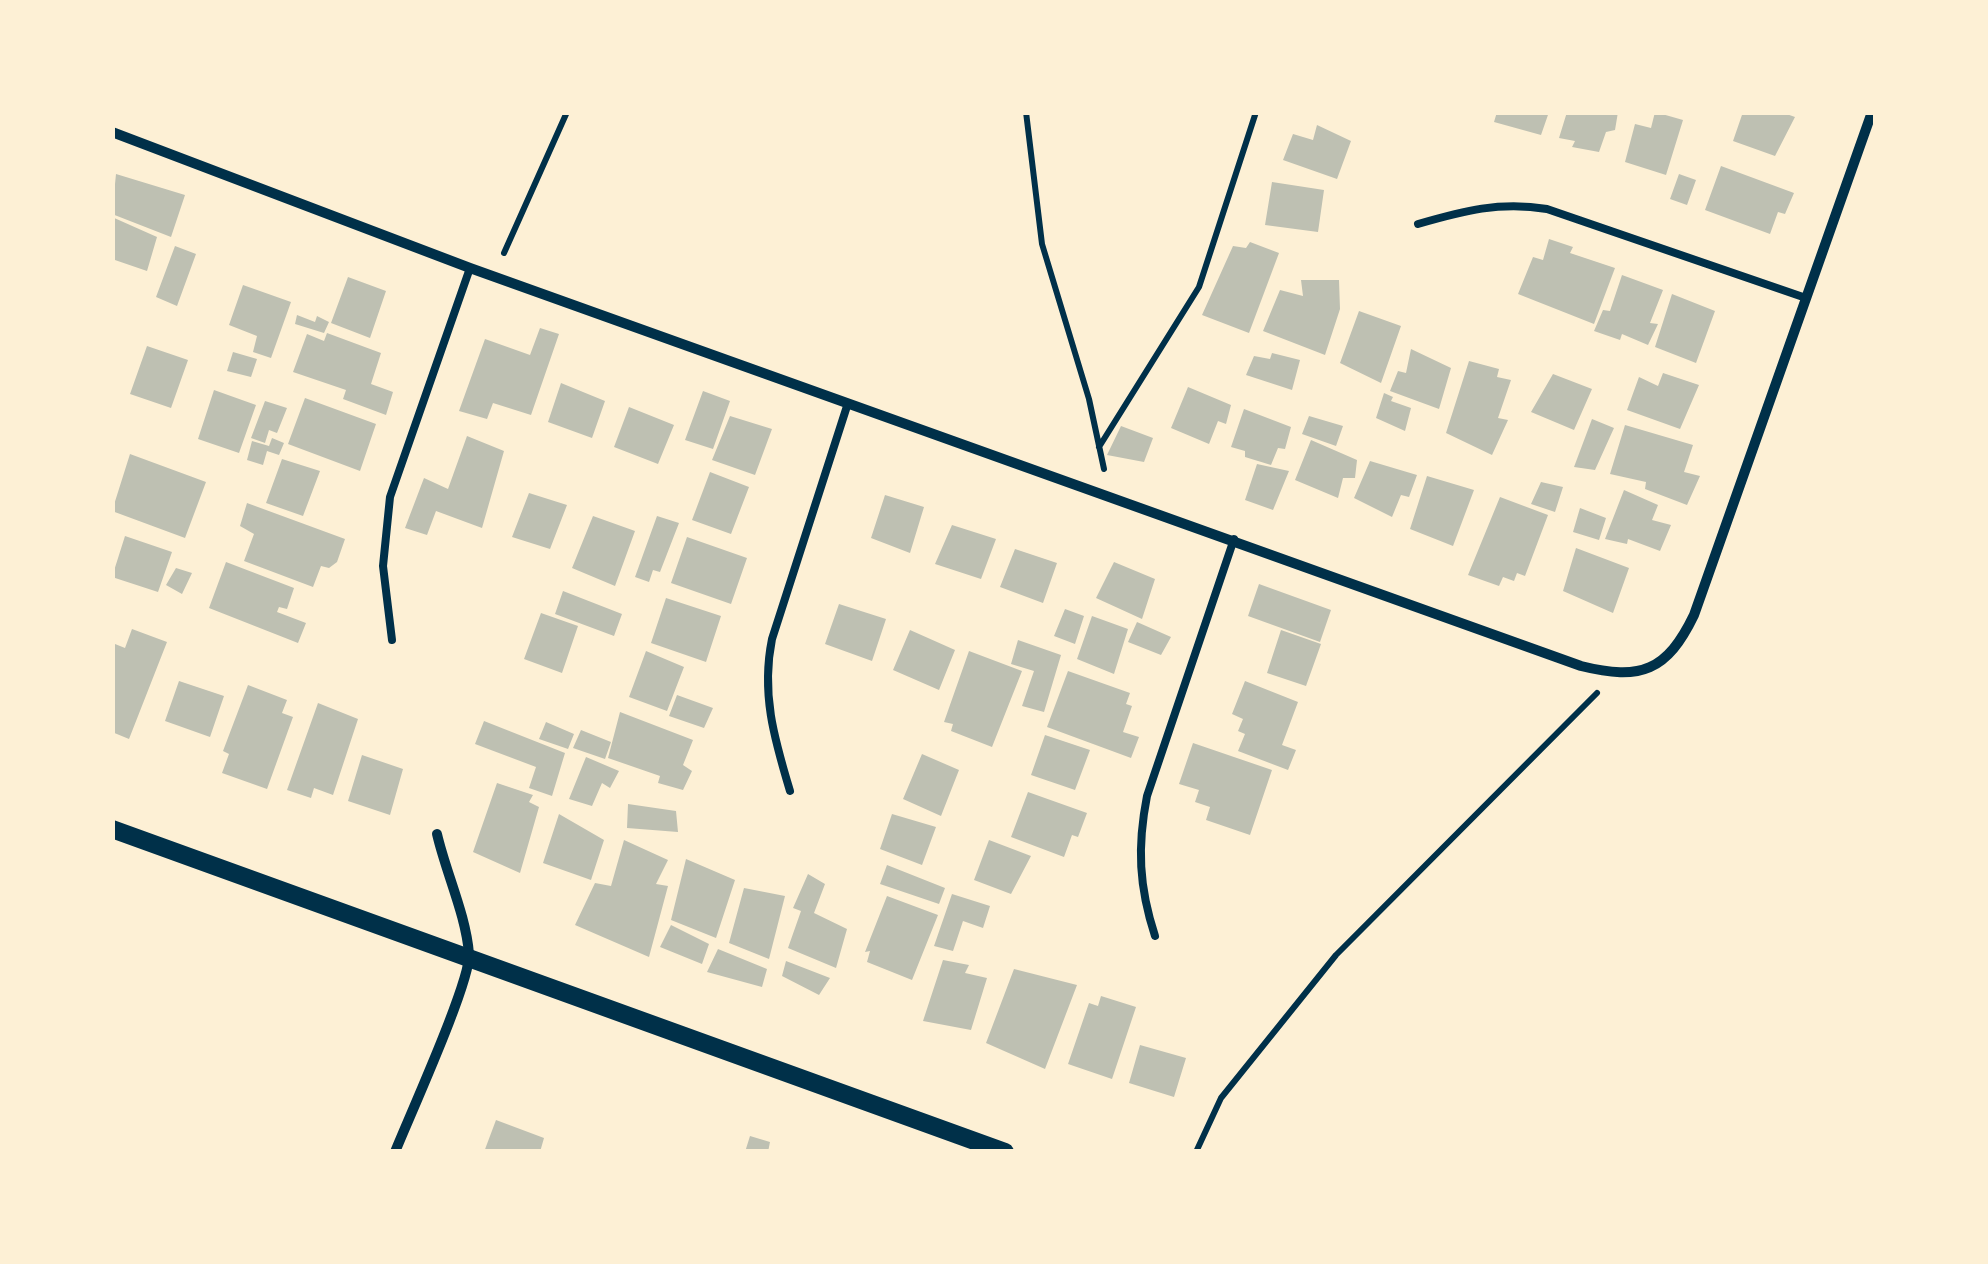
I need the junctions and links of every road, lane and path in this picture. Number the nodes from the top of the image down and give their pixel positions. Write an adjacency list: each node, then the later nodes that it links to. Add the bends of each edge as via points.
1 (567, 112): 8 (path)
2 (1026, 112): 11 (path, via 1042,244)
3 (1256, 112): 11 (path, via 1199,287)
4 (1872, 112): 9 (street)
5 (112, 132): 7 (street)
6 (1418, 224): 9 (lane, via 1485,205 1547,209)
7 (470, 268): 8 (street); 14 (lane, via 390,496 382,566)
8 (493, 276): 10 (street)
9 (1806, 298): 15 (street, via 1681,643 1664,662)
10 (848, 403): 12 (street); 16 (lane, via 765,676)
11 (1099, 447): 12 (path)
12 (1109, 495): 13 (street)
13 (1234, 539): 15 (street); 19 (lane, via 1140,827 1140,874)
14 (392, 640)
15 (1616, 675): 23 (path, via 1336,955 1221,1098)
16 (790, 791)
17 (112, 828): 20 (street)
18 (437, 834): 20 (street)
19 (1155, 936)
20 (470, 959): 21 (street); 22 (street)
21 (396, 1152)
22 (1004, 1152)
23 (1196, 1152)

